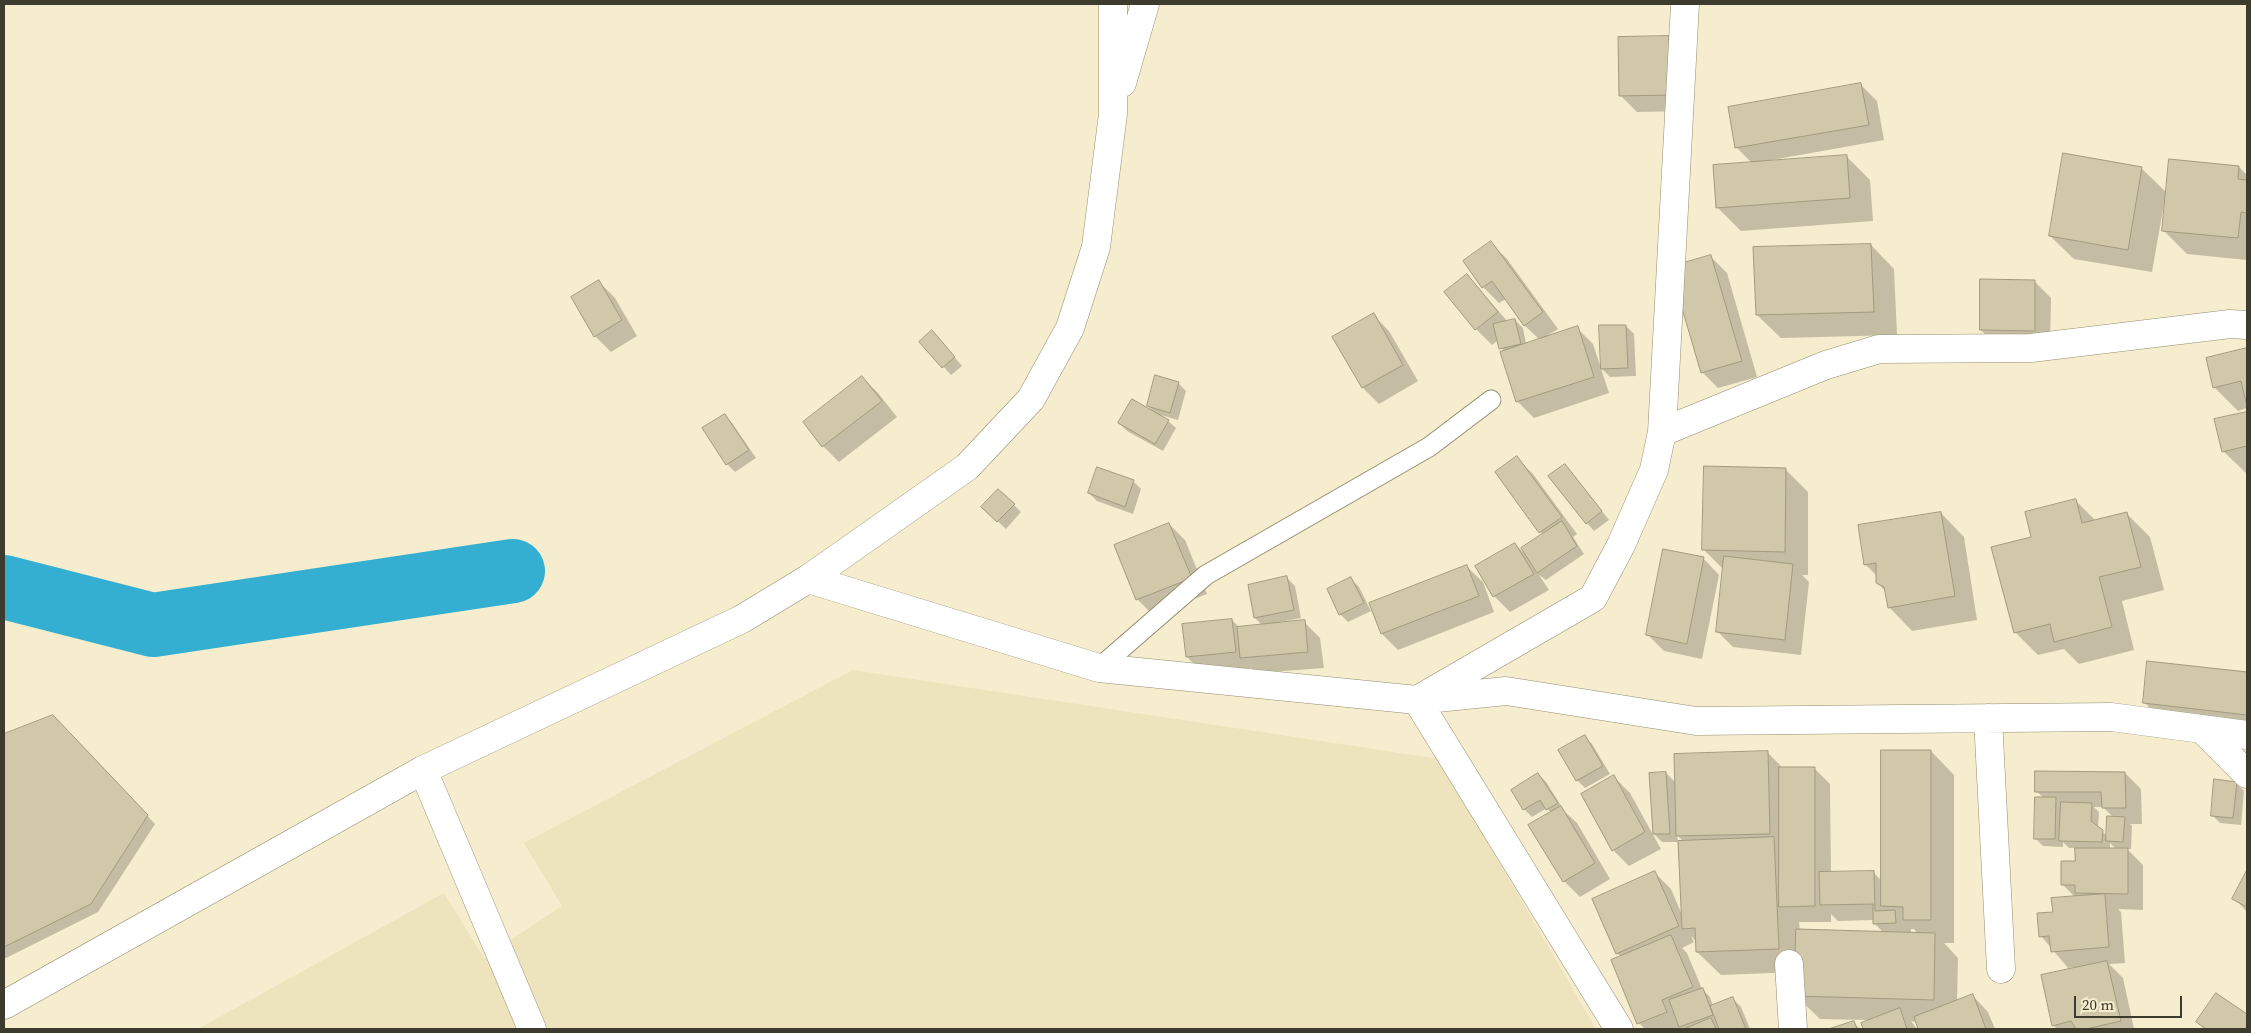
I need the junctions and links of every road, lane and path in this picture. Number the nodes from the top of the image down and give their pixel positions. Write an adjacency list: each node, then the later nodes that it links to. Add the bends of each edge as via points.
1 (1113, 4): 4 (street)
2 (1145, 4): 4 (street)
3 (1685, 4): 7 (street)
4 (1113, 114): 8 (street, via 1096,247 1070,328 1030,399 967,467)
5 (2247, 325): 7 (street, via 2230,324 2031,348 1879,349 1826,365)
6 (1491, 400): 9 (lane, via 1428,447 1206,574)
7 (1662, 432): 10 (street, via 1654,470 1593,598)
8 (808, 579): 9 (street); 14 (street, via 742,619)
9 (1099, 668): 10 (street)
10 (1417, 700): 11 (street, via 1506,691 1696,721); 20 (street)
11 (1988, 718): 12 (street, via 2111,717); 17 (street)
12 (2202, 729): 13 (street); 15 (street)
13 (2247, 736)
14 (423, 770): 18 (street); 19 (street)
15 (2247, 774)
16 (1789, 964): 21 (street)
17 (2001, 969)
18 (4, 1005)
19 (532, 1029)
20 (1620, 1029)
21 (1793, 1029)

